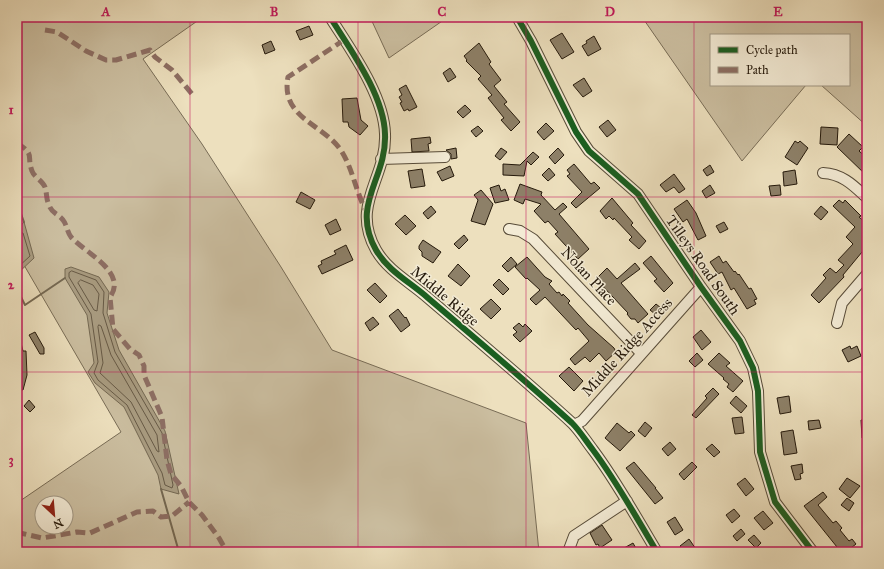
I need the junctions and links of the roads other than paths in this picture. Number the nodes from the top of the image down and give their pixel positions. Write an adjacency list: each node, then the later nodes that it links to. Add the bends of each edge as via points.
1 (330, 17): 4 (street, Middle Ridge, via 355,58 379,106 385,134)
2 (516, 17): 9 (street, Tilleys Road South, via 531,41 576,132 589,151 638,194)
3 (445, 157): 4 (street)
4 (381, 159): 12 (street, Middle Ridge, via 366,213 367,230 377,251 391,269 425,295)
5 (823, 173): 6 (street, via 844,178)
6 (867, 198)
7 (509, 229): 11 (street, Nolan Place, via 533,238)
8 (867, 274): 10 (street, via 842,303)
9 (701, 287): 11 (street, Middle Ridge Access); 16 (street, Tilleys Road South, via 740,341 753,368 758,391 760,452 775,502)
10 (837, 323)
11 (641, 353): 12 (street, Middle Ridge Access, via 582,421)
12 (574, 425): 13 (street, Middle Ridge)
13 (627, 501): 14 (street, via 574,536); 15 (street, Middle Ridge)
14 (568, 552)
15 (657, 552)
16 (813, 552)

